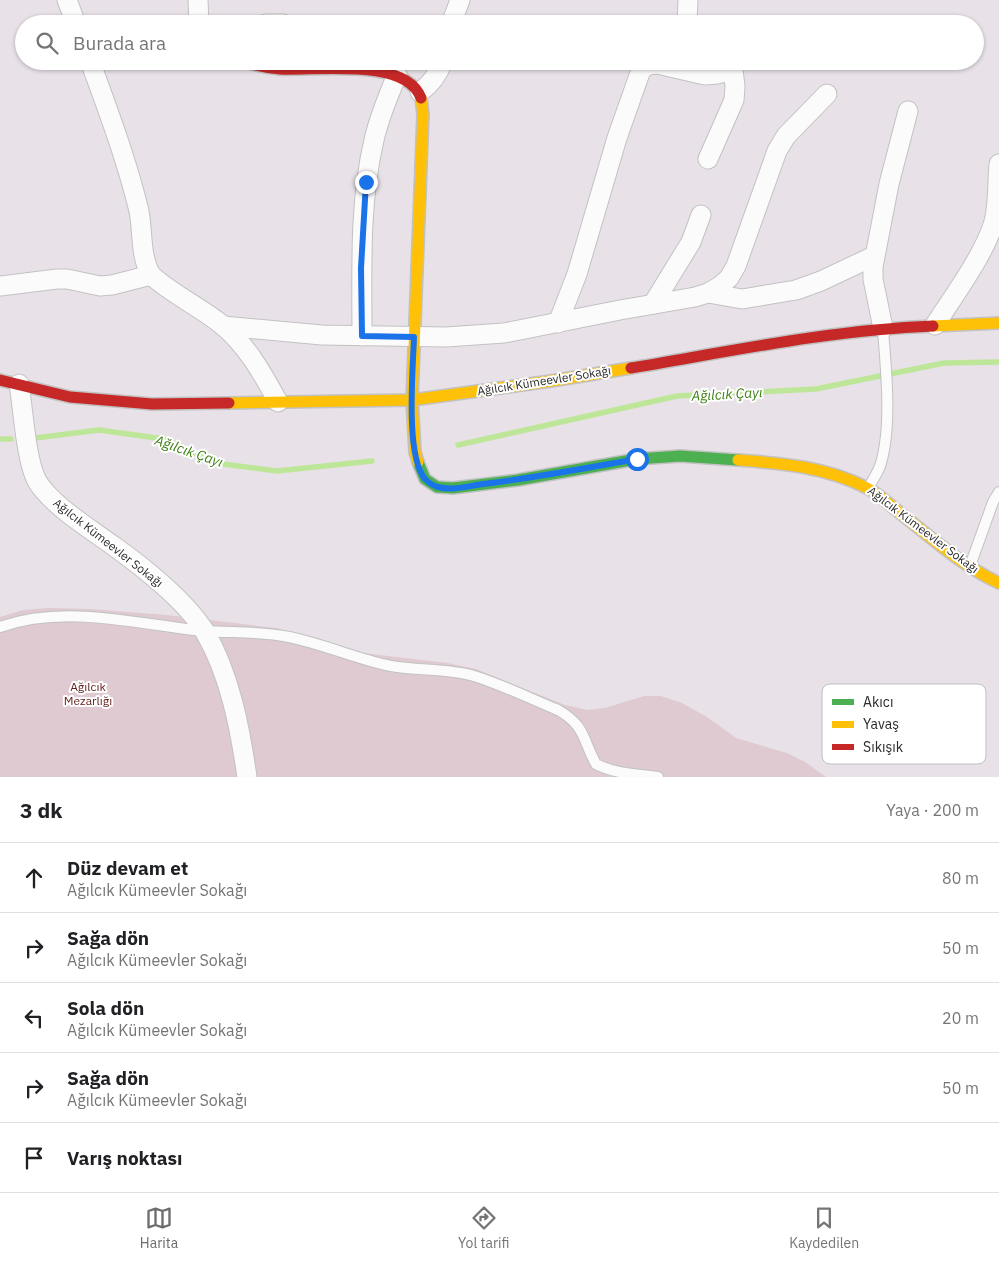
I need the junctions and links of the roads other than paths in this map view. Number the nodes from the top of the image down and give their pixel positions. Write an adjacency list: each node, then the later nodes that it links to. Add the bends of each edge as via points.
1 (67, 0): 6 (street)
2 (198, 0): 7 (street)
3 (452, 0): 8 (street)
4 (460, 0): 9 (street)
5 (688, 0): 10 (street)
6 (73, 15)
7 (199, 15)
8 (452, 15)
9 (454, 15)
10 (687, 15)
11 (93, 70): 26 (street, via 132,188 146,266)
12 (368, 70): 18 (street)
13 (439, 70): 19 (street, via 428,87)
14 (642, 70): 30 (street, via 614,147 577,274)
15 (695, 70): 16 (street, via 706,75)
16 (733, 70)
17 (733, 70): 22 (street, via 734,100)
18 (396, 75): 19 (street); 35 (street, via 374,139 366,182 361,268)
19 (420, 92): 36 (street, Ağılcık Kümeevler Sokağı, via 423,114)
20 (826, 94): 28 (street, via 786,136 777,151 736,266 729,278)
21 (908, 111): 25 (street)
22 (708, 159)
23 (999, 164): 32 (street, via 993,226)
24 (701, 215): 29 (street, via 692,242)
25 (874, 256): 28 (street, via 796,290 742,299); 34 (street, via 873,279)
26 (151, 275): 27 (street, via 112,286 57,279); 33 (street)
27 (0, 286)
28 (708, 293): 29 (street)
29 (653, 304): 30 (street)
30 (558, 323): 36 (street, via 504,333)
31 (999, 323): 32 (street, Ağılcık Kümeevler Sokağı)
32 (935, 325): 34 (street, Ağılcık Kümeevler Sokağı)
33 (223, 326): 35 (street); 40 (street, via 260,370)
34 (883, 328): 39 (street, Ağılcık Kümeevler Sokağı); 41 (lane, via 887,393 885,436 881,462)
35 (362, 336): 36 (street)
36 (414, 337): 39 (street, Ağılcık Kümeevler Sokağı)
37 (0, 380): 38 (street, Ağılcık Kümeevler Sokağı)
38 (20, 384): 40 (street, Ağılcık Kümeevler Sokağı, via 70,396 152,404); 46 (street, Ağılcık Kümeevler Sokağı, via 31,463 44,491 139,564 181,603)
39 (412, 400): 40 (street, Ağılcık Kümeevler Sokağı); 41 (street, Ağılcık Kümeevler Sokağı, via 419,468 425,479 437,487 518,480 637,459 680,456 804,467)
40 (278, 402)
41 (868, 488): 43 (street, Ağılcık Kümeevler Sokağı)
42 (999, 492): 43 (lane)
43 (970, 567): 44 (street, Ağılcık Kümeevler Sokağı)
44 (999, 583)
45 (0, 627): 46 (lane, via 31,618 61,617 105,618)
46 (204, 631): 47 (street, Ağılcık Kümeevler Sokağı, via 216,653 230,693); 48 (lane, via 266,633 396,667 474,676 568,716 580,728 596,764 605,769)
47 (247, 777)
48 (658, 777)

